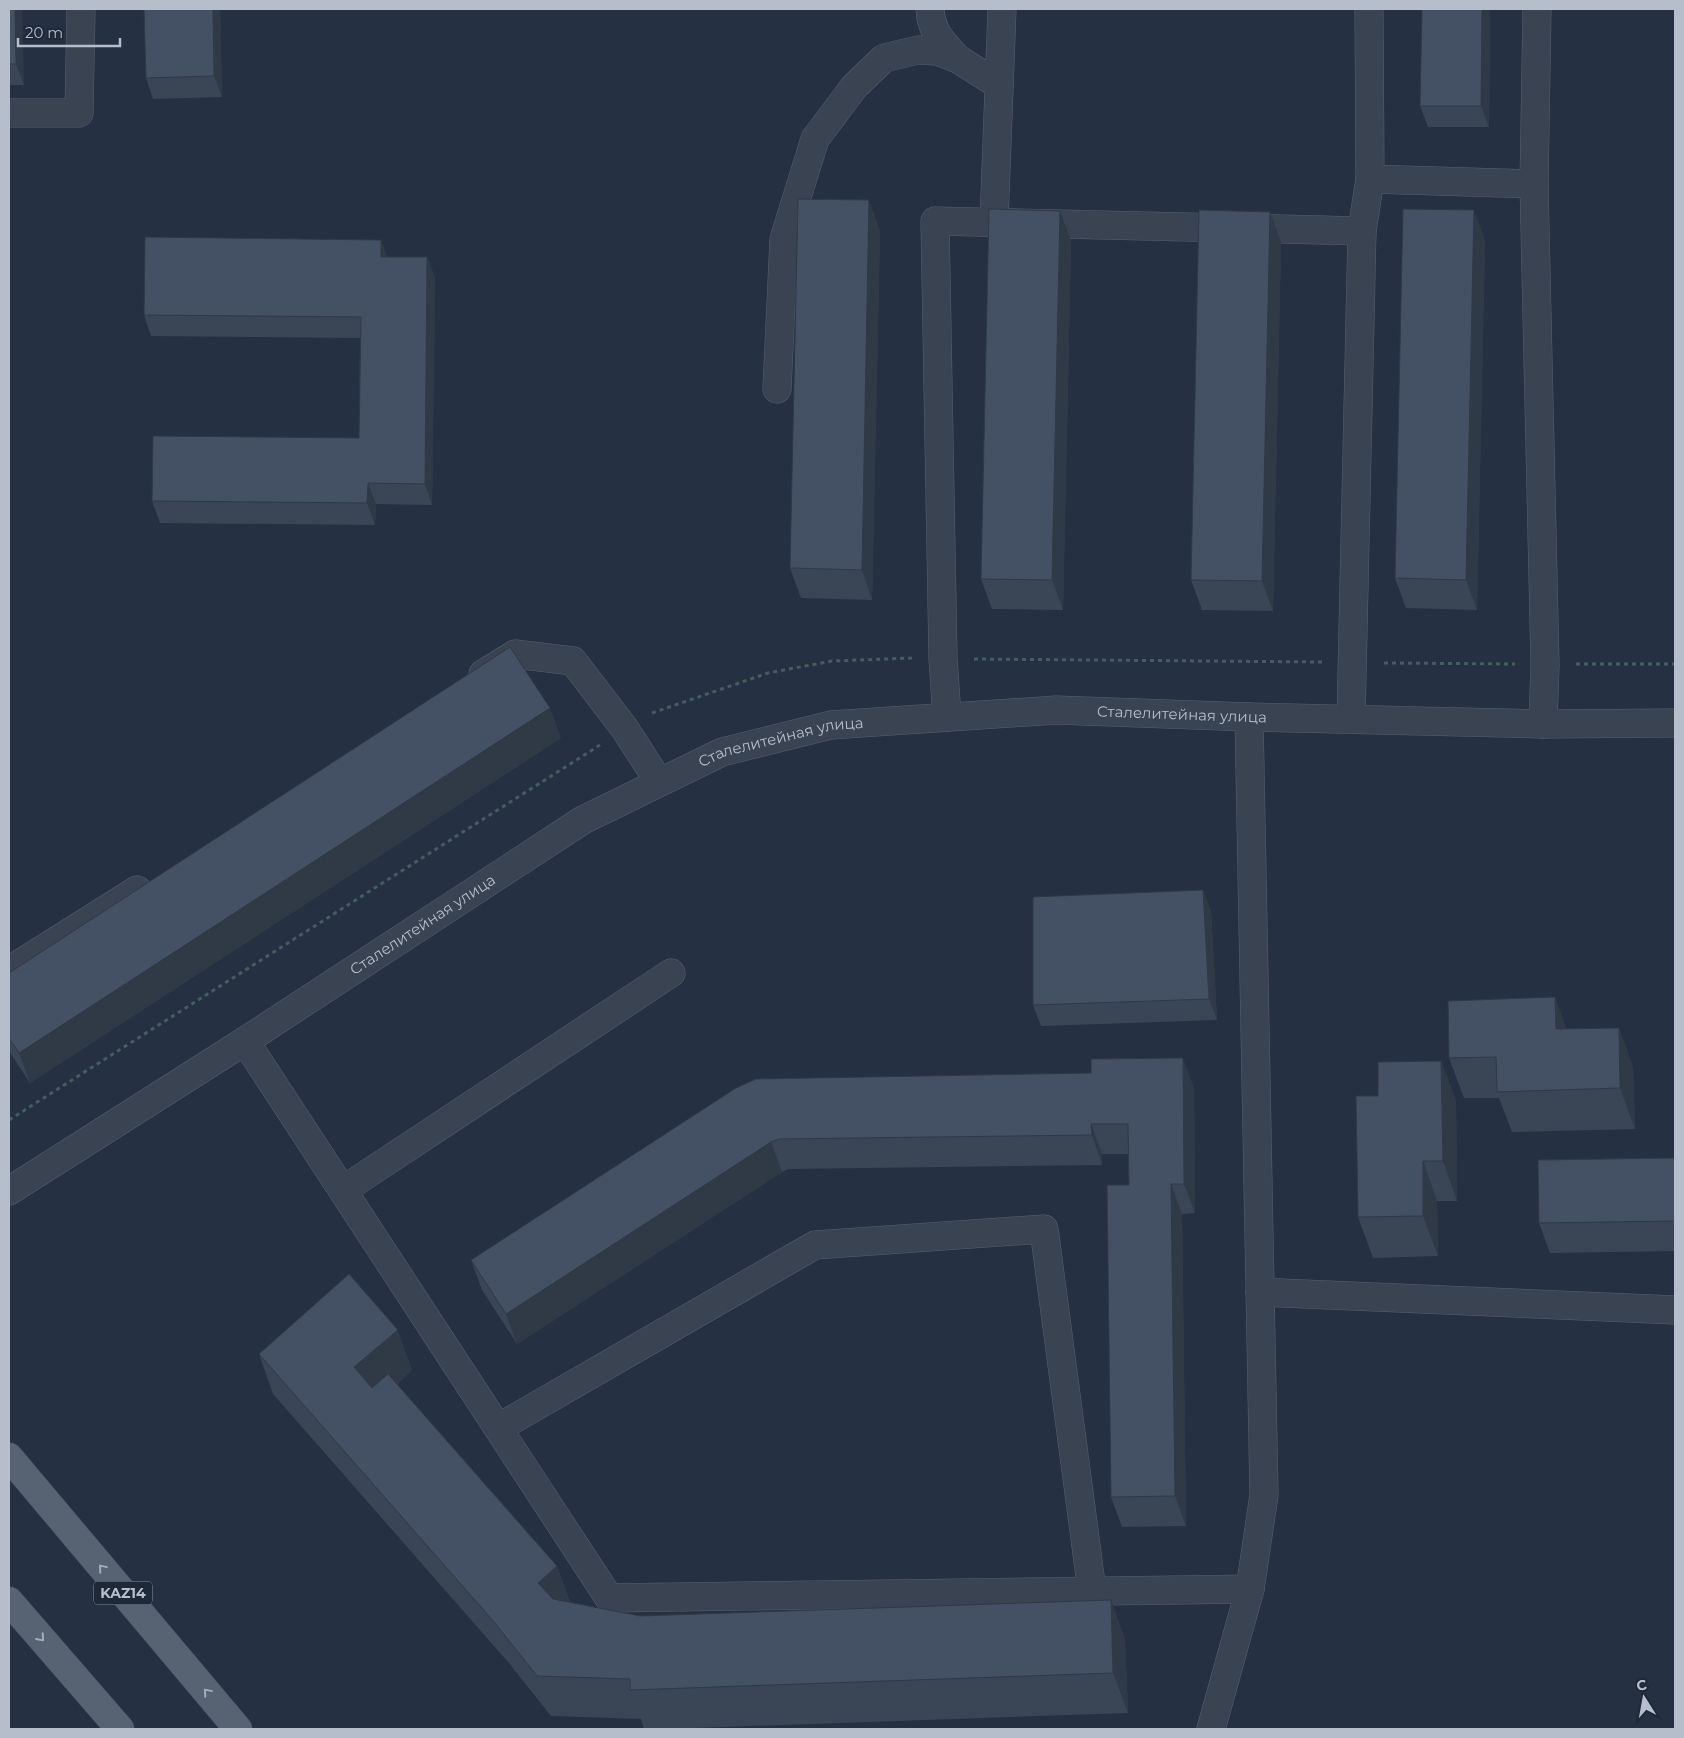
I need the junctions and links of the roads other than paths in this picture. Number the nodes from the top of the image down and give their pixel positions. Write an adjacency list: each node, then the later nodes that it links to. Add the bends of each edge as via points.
1 (80, 9): 8 (street, via 79,113)
2 (930, 9): 6 (street, via 937,36)
3 (1002, 9): 7 (street)
4 (1369, 9): 9 (street)
5 (1537, 9): 10 (street)
6 (958, 59): 7 (street); 13 (street, via 937,51 918,50 884,58 854,87 815,139 784,240)
7 (999, 85): 11 (street)
8 (9, 113)
9 (1370, 179): 10 (street); 12 (street)
10 (1534, 184): 19 (street)
11 (994, 222): 12 (street); 15 (street, via 935,221 943,658)
12 (1362, 231): 17 (street)
13 (776, 389)
14 (464, 686): 20 (street, via 515,654 573,660 625,729)
15 (947, 717): 16 (street, Сталелитейная улица, via 1056,710); 20 (street, Сталелитейная улица, via 831,725 722,752)
16 (1249, 717): 17 (street, Сталелитейная улица); 27 (street)
17 (1351, 720): 19 (street, Сталелитейная улица)
18 (1675, 723): 19 (street, Сталелитейная улица)
19 (1544, 724)
20 (659, 782): 24 (street, Сталелитейная улица, via 583,820)
21 (161, 875): 22 (street)
22 (10, 970)
23 (671, 973): 26 (street)
24 (245, 1041): 25 (street, Сталелитейная улица); 26 (street)
25 (9, 1190)
26 (342, 1190): 29 (street)
27 (1260, 1292): 28 (street); 31 (street, via 1264,1495)
28 (1675, 1310)
29 (498, 1428): 32 (street, via 610,1598); 32 (street, via 815,1245 1044,1228)
30 (9, 1458): 35 (main road, KAZ14, one-way to 30)
31 (1250, 1589): 32 (street); 36 (street)
32 (1092, 1591)
33 (9, 1601): 34 (main road, one-way to 34)
34 (120, 1729)
35 (238, 1729)
36 (1212, 1729)

